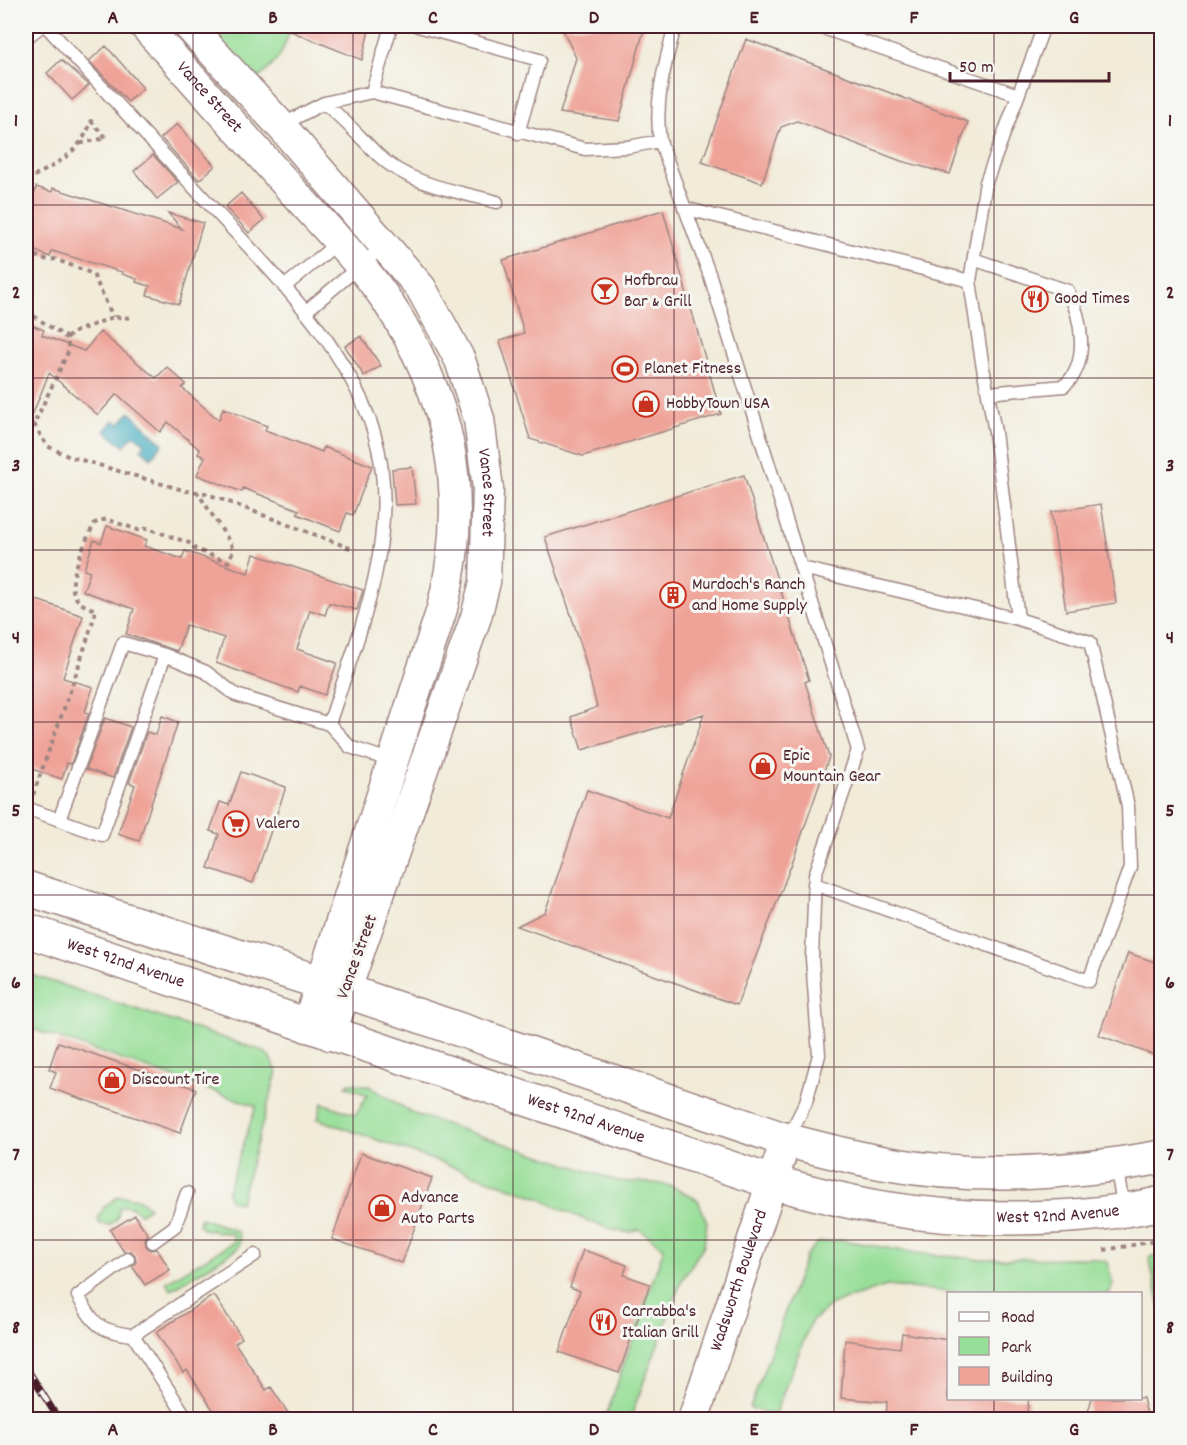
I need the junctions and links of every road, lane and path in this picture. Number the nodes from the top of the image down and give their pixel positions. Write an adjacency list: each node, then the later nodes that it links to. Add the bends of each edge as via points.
1 (43, 26): 9 (lane); 26 (lane)
2 (145, 26): 20 (street, Vance Street)
3 (189, 26): 13 (street, Vance Street)
4 (391, 26): 10 (lane)
5 (417, 26): 14 (lane, via 538,60)
6 (675, 26): 15 (lane, via 661,76 656,118)
7 (817, 26): 11 (lane)
8 (1044, 26): 11 (lane)
9 (26, 38)
10 (372, 92): 12 (lane); 14 (lane)
11 (1018, 95): 23 (lane, via 986,182)
12 (324, 103): 13 (lane); 18 (lane, via 350,123 377,155 402,172 426,183)
13 (283, 128): 20 (street, Vance Street)
14 (518, 133): 15 (lane, via 585,149 604,150)
15 (660, 141): 19 (lane)
16 (78, 144): 16 (path, via 91,121 106,138); 17 (path, via 57,166)
17 (26, 180)
18 (497, 202)
19 (684, 208): 25 (lane); 37 (lane, via 710,276)
20 (352, 232): 21 (street, Vance Street); 24 (street, Vance Street); 26 (lane)
21 (385, 245): 24 (lane); 47 (street, Vance Street, via 421,288 460,360 469,385 486,452 488,547 476,617)
22 (26, 253): 29 (path, via 93,274)
23 (975, 260): 25 (lane); 32 (lane, via 1068,291 1077,307 1079,324 1078,369 1064,386)
24 (358, 266): 28 (lane); 41 (street, Vance Street, via 384,298 433,388 453,461 457,500 452,570 445,599)
25 (970, 281): 32 (lane)
26 (284, 287): 28 (lane)
27 (26, 311): 31 (path)
28 (305, 312): 40 (lane, via 335,354 374,433 381,465 384,515 371,596)
29 (113, 317): 30 (path); 31 (path)
30 (133, 318)
31 (67, 338): 34 (path, via 69,350)
32 (988, 393): 38 (lane)
33 (26, 423): 34 (path)
34 (34, 424): 35 (path, via 47,446 68,456)
35 (198, 493): 36 (path); 42 (path, via 231,544 233,551 228,562 147,528 141,531 106,519 94,523 73,590 78,602 96,610 75,683 65,699)
36 (355, 550)
37 (802, 568): 38 (lane); 44 (lane, via 858,750)
38 (1018, 620): 44 (lane, via 1090,642 1128,806 1130,867 1089,981)
39 (165, 655): 40 (lane, via 206,672 236,694); 43 (lane, via 123,643); 43 (lane, via 102,835)
40 (329, 724): 41 (lane, via 350,747)
41 (392, 761): 47 (street, Vance Street)
42 (27, 809): 43 (lane)
43 (59, 820)
44 (814, 884): 49 (lane, via 812,958 819,1055 806,1102)
45 (26, 888): 47 (main road)
46 (26, 930): 48 (main road, West 92nd Avenue)
47 (333, 986): 48 (street, Vance Street); 49 (main road)
48 (318, 1031): 52 (main road, West 92nd Avenue)
49 (786, 1140): 51 (main road, via 891,1164 946,1169 1029,1171); 52 (street, Wadsworth Boulevard)
50 (1161, 1157): 51 (main road)
51 (1115, 1164): 55 (lane)
52 (772, 1182): 55 (main road, West 92nd Avenue, via 884,1209 943,1214 1008,1217); 63 (street, Wadsworth Boulevard)
53 (187, 1192): 57 (lane, via 175,1226)
54 (1161, 1203): 55 (main road, West 92nd Avenue)
55 (1124, 1210)
56 (1156, 1241): 58 (path)
57 (153, 1242)
58 (1104, 1250)
59 (255, 1255): 61 (lane)
60 (128, 1260): 61 (lane, via 78,1296 92,1321 108,1332)
61 (133, 1335): 62 (lane)
62 (188, 1419)
63 (693, 1419)

